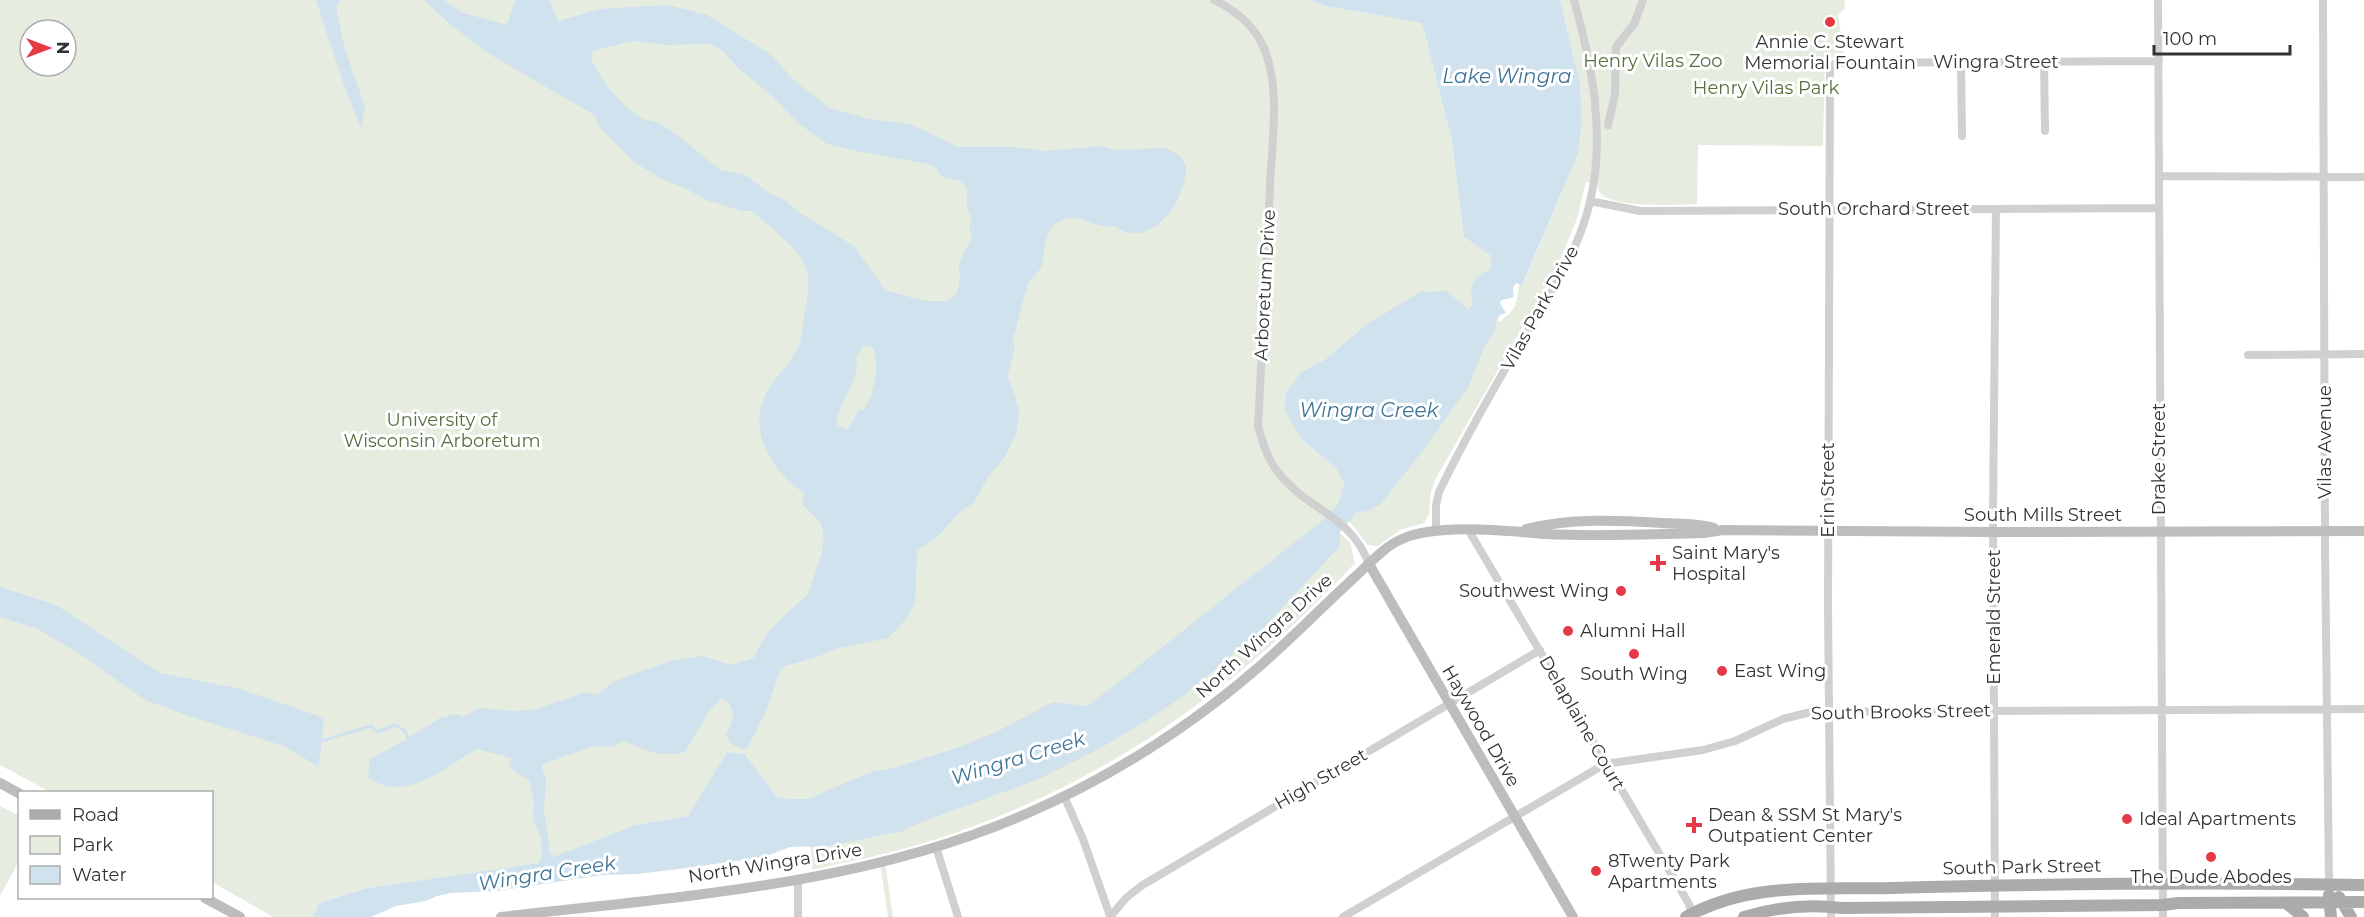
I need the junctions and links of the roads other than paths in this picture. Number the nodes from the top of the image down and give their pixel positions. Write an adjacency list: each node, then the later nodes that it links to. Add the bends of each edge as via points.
1 (1214, 0): 31 (street, Arboretum Drive, via 1248,22 1263,46 1272,78 1274,109 1258,426 1267,455 1281,476 1348,528)
2 (1574, 0): 16 (street, Vilas Park Drive, via 1595,98 1596,140)
3 (1643, 0): 10 (street, via 1634,24 1616,47 1615,94)
4 (2158, 0): 6 (street, Drake Street)
5 (2324, 0): 15 (street, Vilas Avenue)
6 (2160, 61): 8 (street, Wingra Street); 13 (street, Drake Street)
7 (1961, 62): 8 (street, Wingra Street); 9 (street, Wingra Street); 12 (street)
8 (2044, 62): 11 (street)
9 (1833, 63): 19 (street, Erin Street)
10 (1608, 125)
11 (2045, 131)
12 (1962, 136)
13 (2159, 177): 15 (street); 17 (street, Drake Street)
14 (2364, 177): 15 (street)
15 (2324, 178): 21 (street, Vilas Avenue)
16 (1590, 201): 19 (street, South Orchard Street, via 1640,211); 28 (street, Vilas Park Drive, via 1562,274 1439,492)
17 (2159, 208): 18 (street, South Orchard Street); 25 (street, Drake Street)
18 (1996, 209): 19 (street, South Orchard Street); 29 (street, Emerald Street)
19 (1829, 210): 24 (street, Erin Street)
20 (2248, 354): 21 (street)
21 (2325, 354): 22 (street); 26 (street, Vilas Avenue)
22 (2364, 354)
23 (1469, 531): 24 (street, South Mills Street, via 1519,531 1549,524 1598,521 1723,530); 28 (street, South Mills Street); 33 (street, Delaplaine Court)
24 (1828, 531): 29 (street, South Mills Street); 39 (street, Erin Street)
25 (2160, 531): 26 (street, South Mills Street); 29 (street, South Mills Street); 35 (street, Drake Street)
26 (2325, 531): 27 (street, South Mills Street); 36 (street, Vilas Avenue)
27 (2364, 531)
28 (1436, 532): 30 (street, South Mills Street, via 1402,539)
29 (1993, 532): 38 (street, Emerald Street)
30 (1390, 548): 32 (street, North Wingra Drive)
31 (1364, 551): 32 (street, Haywood Drive)
32 (1369, 564): 34 (street, Haywood Drive); 43 (street, North Wingra Drive, via 1212,706 1129,762)
33 (1540, 650): 34 (street, High Street); 40 (street, Delaplaine Court)
34 (1449, 704): 44 (street, Haywood Drive); 60 (street, High Street, via 1141,886)
35 (2162, 709): 36 (street, South Brooks Street); 38 (street, South Brooks Street); 47 (street, Drake Street)
36 (2327, 709): 37 (street, South Brooks Street); 49 (street, Vilas Avenue)
37 (2364, 709)
38 (1995, 710): 39 (street, South Brooks Street); 48 (street, Emerald Street)
39 (1829, 711): 40 (street, South Brooks Street, via 1783,719 1735,741 1696,752); 51 (street, Erin Street)
40 (1605, 764): 44 (street, South Brooks Street); 61 (street, Delaplaine Court, via 1689,904)
41 (0, 783): 42 (street)
42 (18, 793)
43 (1064, 796): 45 (street, North Wingra Drive); 60 (street)
44 (1515, 817): 66 (street, South Brooks Street); 67 (street, Haywood Drive)
45 (936, 848): 46 (street, North Wingra Drive); 65 (street)
46 (798, 880): 63 (street, North Wingra Drive); 64 (street)
47 (2162, 884): 48 (main road, South Park Street); 49 (main road, South Park Street); 58 (street, Drake Street)
48 (1995, 885): 51 (main road, South Park Street); 57 (street, Emerald Street)
49 (2329, 885): 50 (main road, South Park Street); 53 (main road); 54 (main road)
50 (2364, 885)
51 (1831, 888): 59 (street, Erin Street); 61 (main road, South Park Street, via 1762,891 1725,899)
52 (208, 899): 62 (street)
53 (2329, 902): 54 (main road); 56 (main road); 70 (main road)
54 (2343, 902): 55 (main road); 71 (main road)
55 (2364, 902)
56 (2286, 903): 58 (main road, via 2178,903); 69 (main road)
57 (1995, 911): 58 (main road); 59 (main road)
58 (2163, 911)
59 (1831, 912): 68 (main road, via 1790,908)
60 (1110, 916)
61 (1690, 916)
62 (240, 917)
63 (501, 917)
64 (798, 917)
65 (958, 917)
66 (1343, 917)
67 (1573, 917)
68 (1744, 917)
69 (2303, 917)
70 (2331, 917)
71 (2351, 917)

